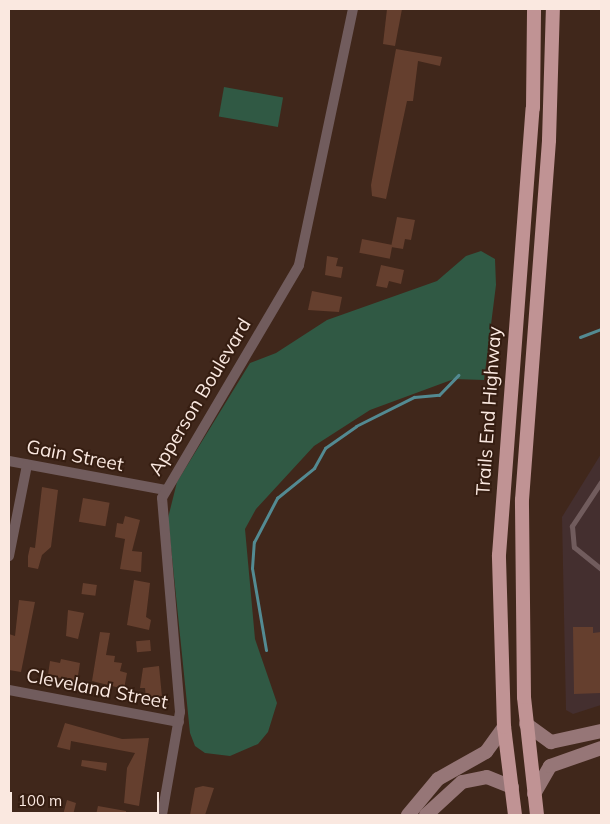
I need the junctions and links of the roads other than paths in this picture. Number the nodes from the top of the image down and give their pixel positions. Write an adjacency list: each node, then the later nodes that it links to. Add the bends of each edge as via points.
1 (353, 9): 7 (street, Apperson Boulevard, via 299,265)
2 (534, 9): 13 (highway, Trails End Highway, via 533,108 499,555)
3 (553, 9): 12 (highway, Trails End Highway, via 549,140 522,500)
4 (9, 461): 5 (street, Gain Street)
5 (27, 465): 7 (street, Gain Street); 8 (street)
6 (601, 482): 9 (lane, via 572,526 574,547)
7 (165, 490): 11 (street, Apperson Boulevard, via 161,521)
8 (9, 556)
9 (601, 569)
10 (9, 690): 11 (street, Cleveland Street)
11 (179, 722): 18 (street, Apperson Boulevard)
12 (526, 724): 14 (main road, via 551,742); 17 (highway, Trails End Highway)
13 (504, 727): 16 (highway, Trails End Highway); 19 (main road, via 486,752 438,779)
14 (601, 731)
15 (601, 748): 17 (main road, via 550,766)
16 (512, 787): 20 (main road, via 488,777 462,782); 21 (highway, Trails End Highway)
17 (534, 794): 22 (highway, Trails End Highway)
18 (162, 815)
19 (408, 815)
20 (426, 815)
21 (515, 815)
22 (537, 815)

